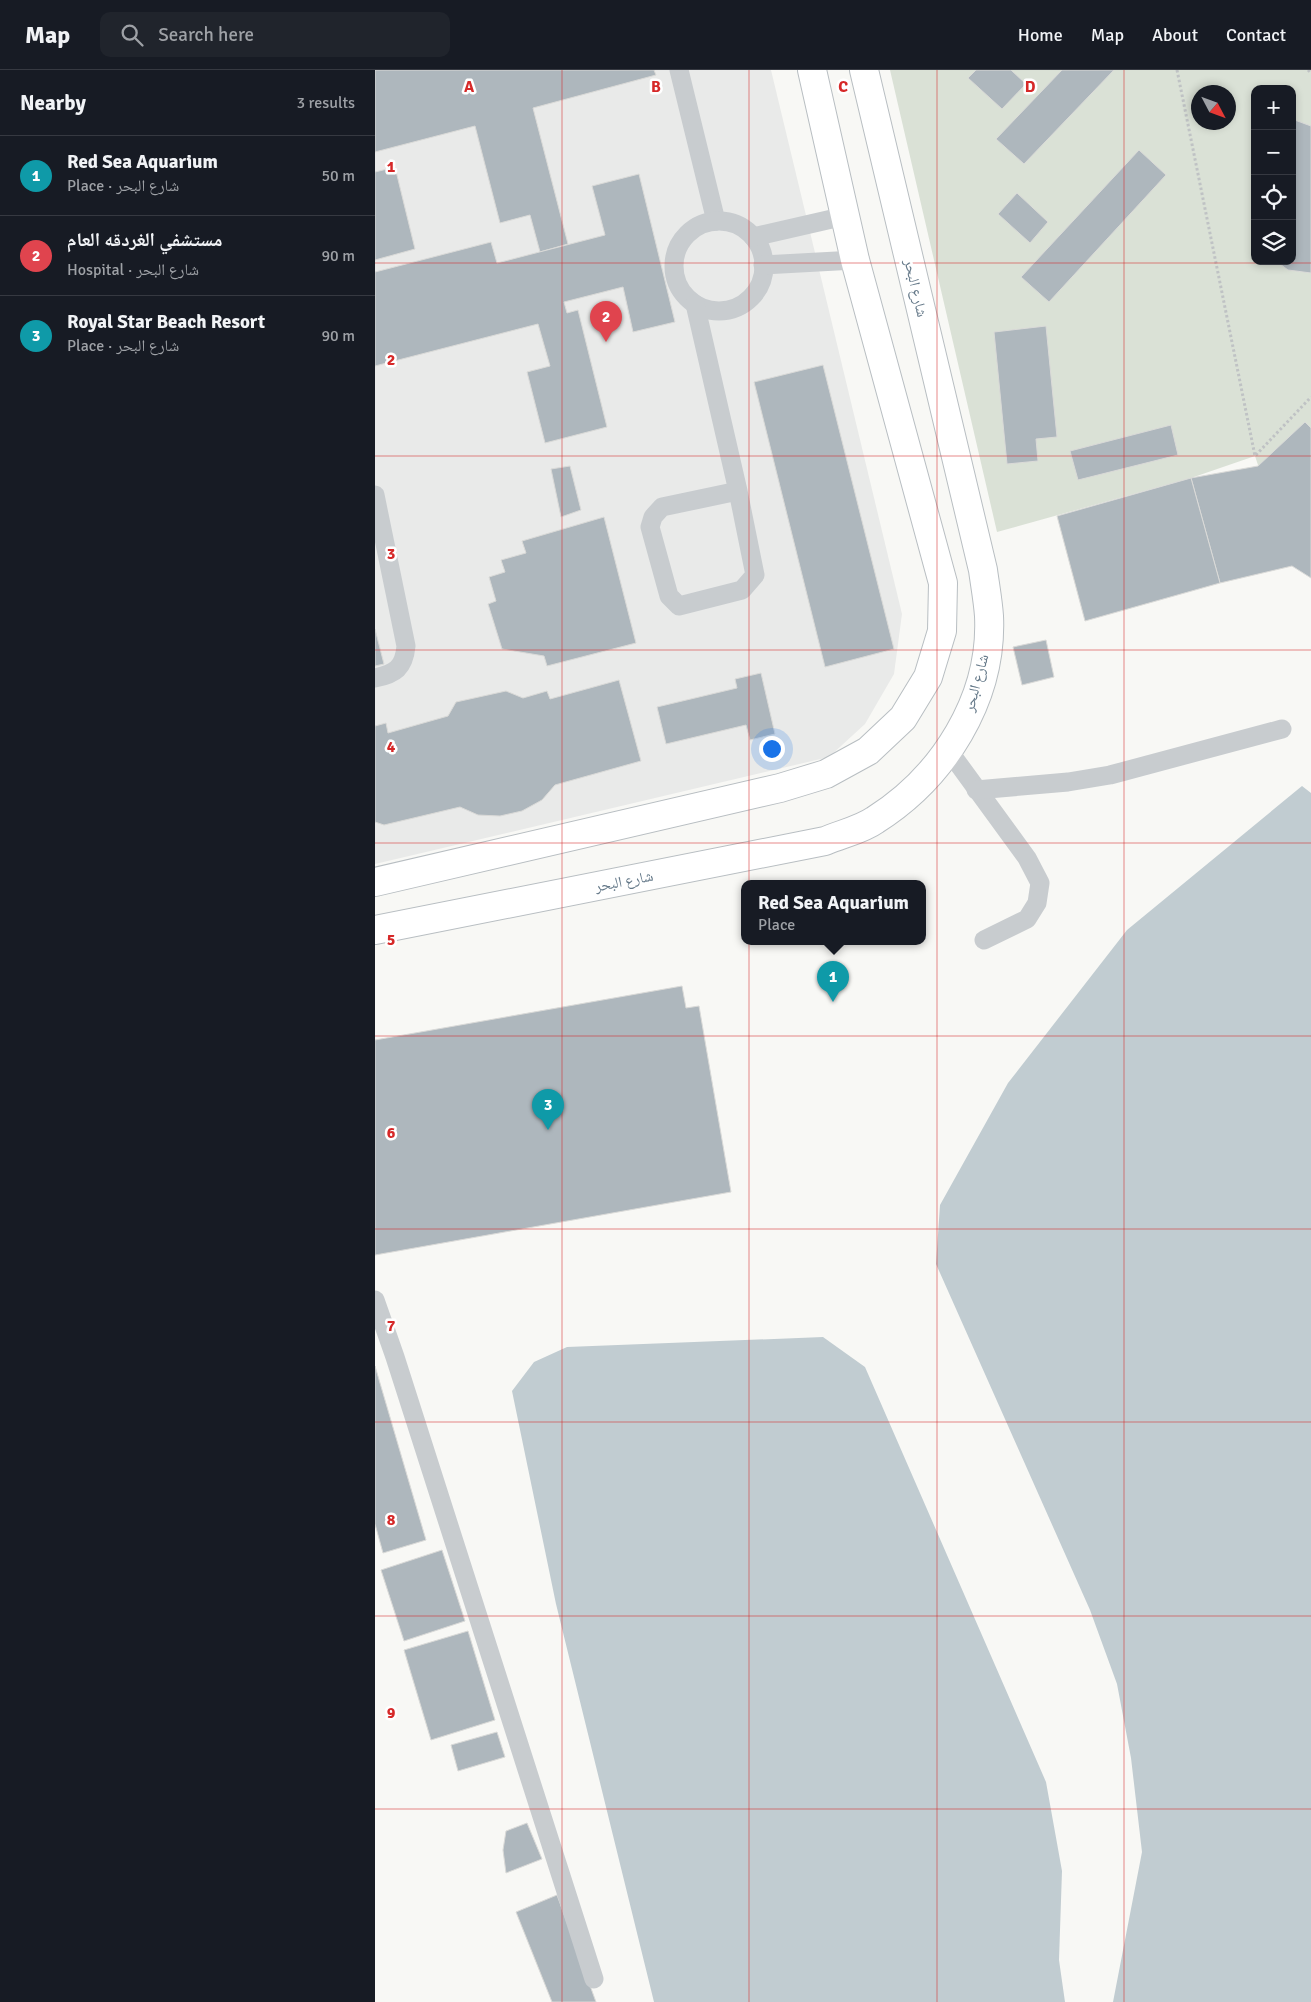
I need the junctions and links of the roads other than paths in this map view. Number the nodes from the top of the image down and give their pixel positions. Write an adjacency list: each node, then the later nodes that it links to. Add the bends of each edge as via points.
1 (679, 70): 5 (lane)
2 (812, 70): 4 (main road)
3 (864, 70): 14 (main road, شارع البحر, via 983,570 989,617 985,664 974,701)
4 (845, 216): 6 (lane); 7 (main road)
5 (716, 221): 6 (lane, via 742,227); 9 (lane, via 700,225 687,235 678,248 674,263 675,279 683,294)
6 (753, 236): 8 (lane)
7 (855, 260): 8 (lane); 16 (main road, via 943,583 942,631 928,677 903,718 868,751 827,774 780,788)
8 (763, 265): 9 (lane, via 756,291 735,308 708,310)
9 (695, 304): 10 (lane)
10 (738, 491): 10 (lane, via 755,575 742,590 679,606 669,596 650,527 653,517 662,507)
11 (375, 495): 12 (lane, via 406,646 400,668 390,675)
12 (375, 678)
13 (1283, 729): 15 (lane, via 1110,774 1068,782)
14 (949, 752): 15 (lane); 17 (main road, شارع البحر, via 915,791 874,822 825,840)
15 (976, 790): 18 (lane, via 1027,858 1040,883 1037,903 1027,919)
16 (375, 882)
17 (375, 930)
18 (984, 940)
19 (375, 1300): 20 (lane)
20 (594, 1979)

